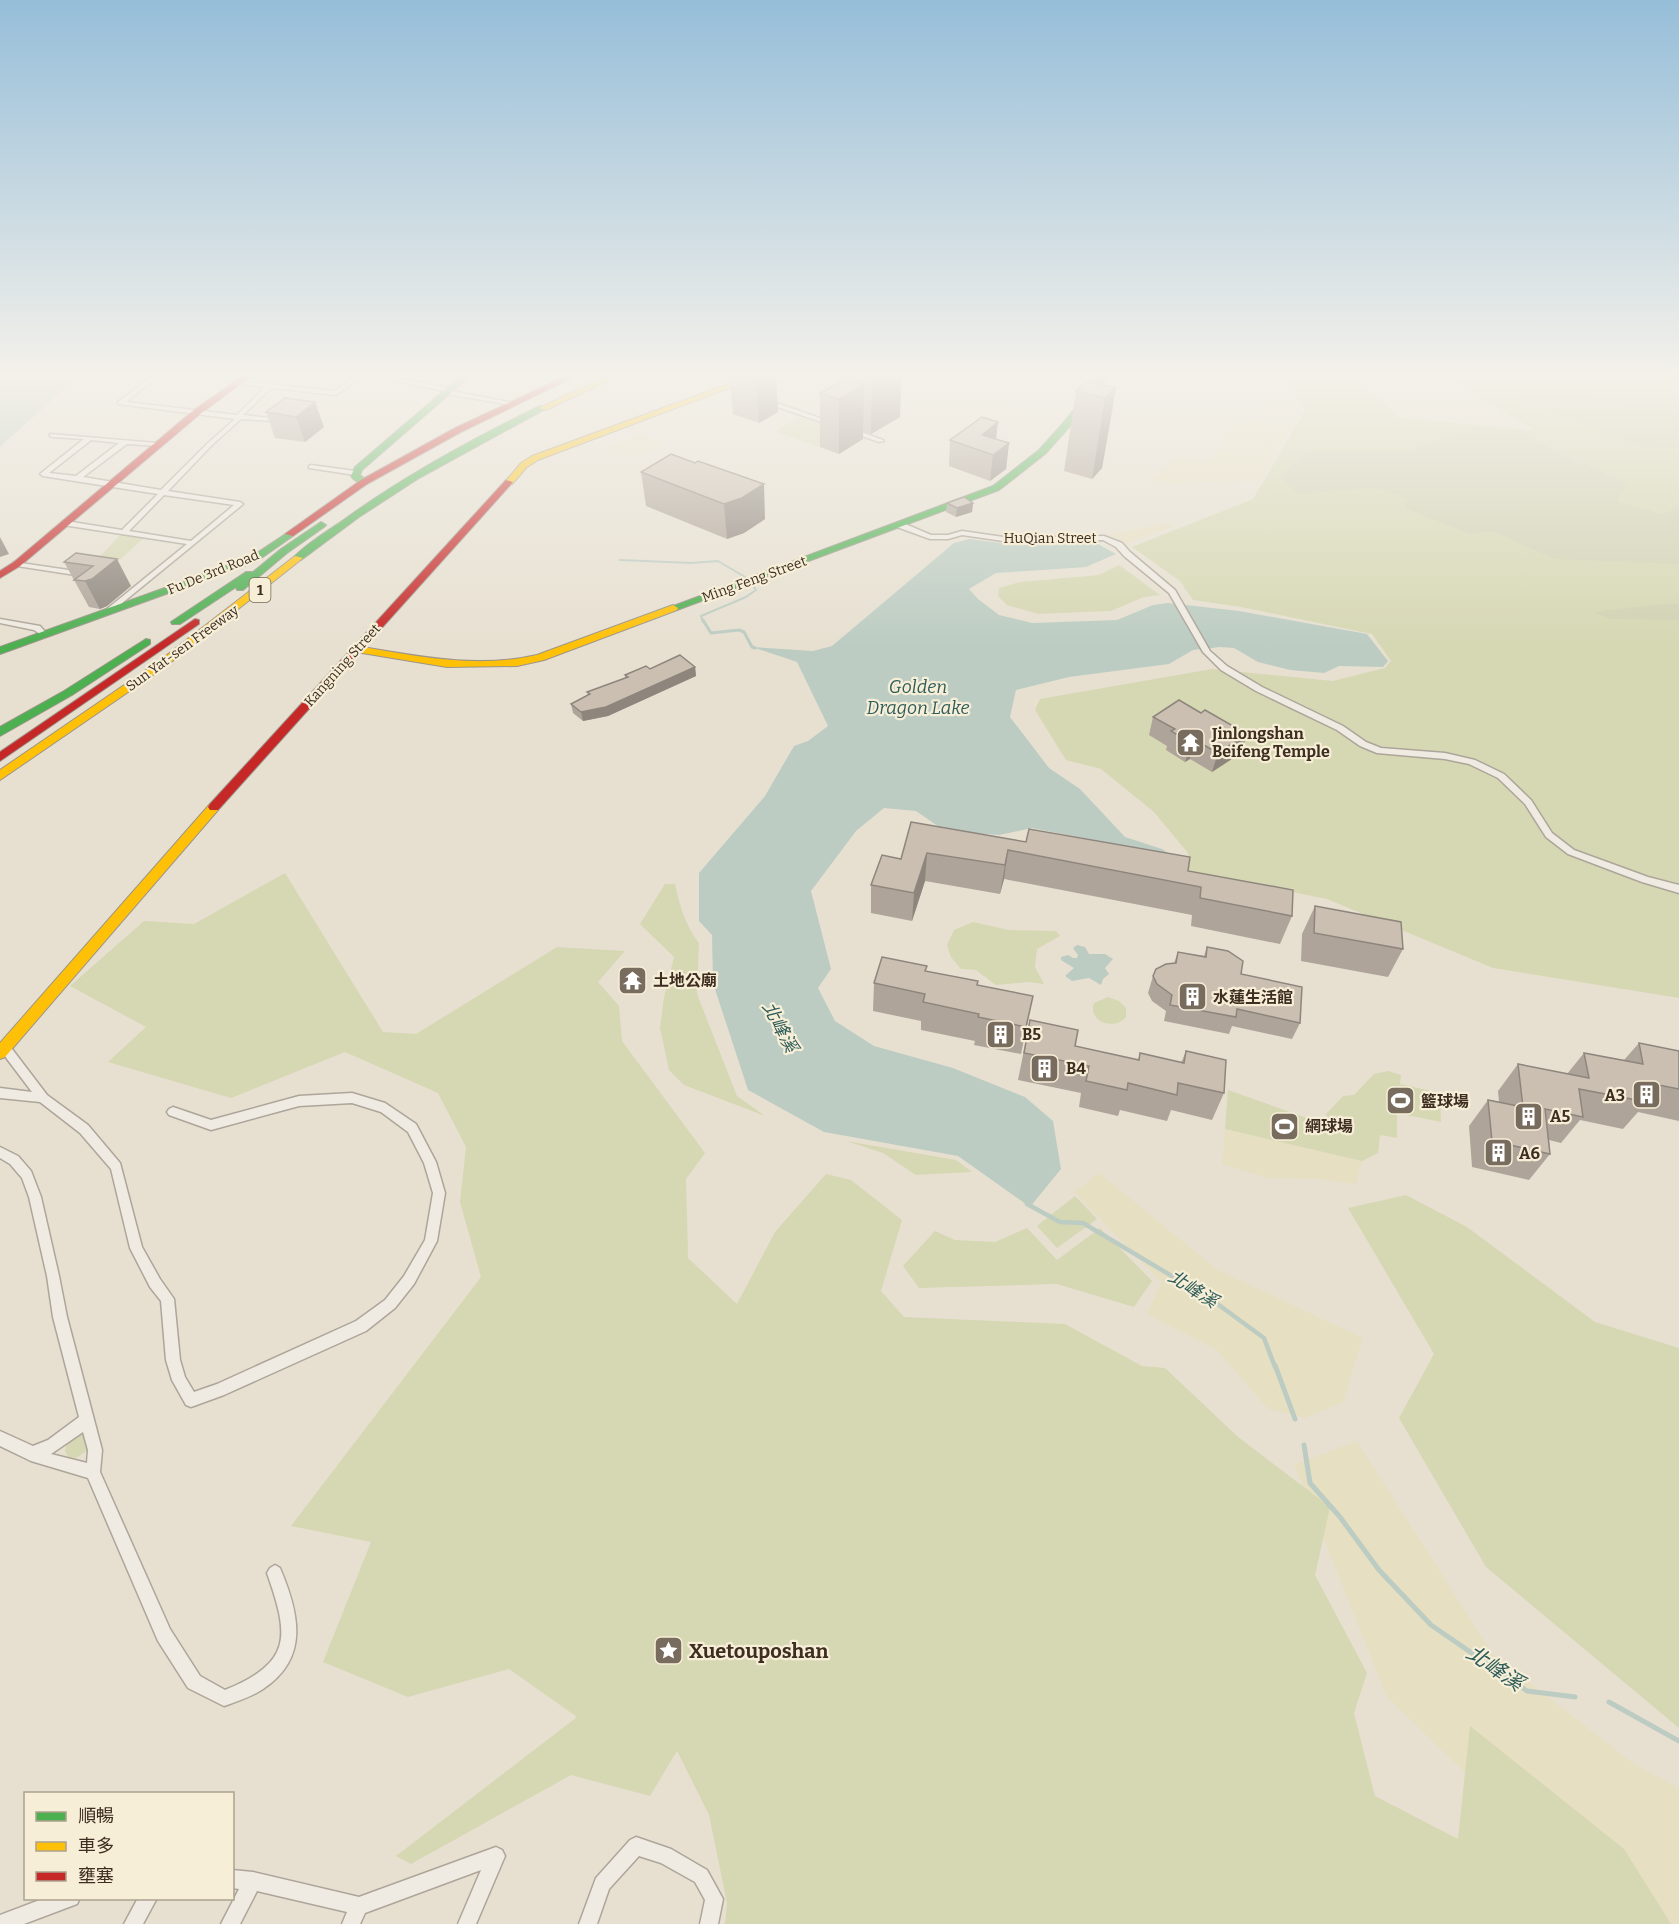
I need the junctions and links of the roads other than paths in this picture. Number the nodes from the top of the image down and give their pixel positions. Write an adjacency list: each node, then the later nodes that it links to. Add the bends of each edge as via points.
1 (52, 467): 13 (street, via 43,474)
2 (93, 467): 13 (street)
3 (130, 467): 14 (main road)
4 (189, 467): 15 (street)
5 (311, 467): 12 (street)
6 (370, 467): 12 (main road)
7 (382, 467): 12 (main road, Fu De 3rd Road)
8 (409, 467): 20 (main road, Sun Yat-sen Freeway / 1, via 378,483)
9 (435, 467): 33 (main road, Sun Yat-sen Freeway / 1, via 343,523 162,664)
10 (523, 467): 29 (main road, Kangning Street)
11 (1026, 467): 17 (main road, Ming Feng Street, via 996,488)
12 (359, 478): 26 (main road, Fu De 3rd Road, via 254,559)
13 (77, 479): 14 (street)
14 (110, 484): 15 (street); 16 (main road)
15 (164, 491): 18 (street); 19 (street, via 240,504)
16 (66, 523): 18 (street); 21 (main road)
17 (900, 525): 29 (main road, Ming Feng Street, via 523,663 424,663); 34 (street, HuQian Street, via 930,537 962,533 1010,540 1104,538 1119,545 1172,592 1207,652 1224,668 1380,751 1445,756 1472,762 1501,776 1528,802 1549,835 1571,852)
18 (124, 531): 19 (street)
19 (193, 543): 25 (street)
20 (284, 551): 31 (main road, via 68,693); 32 (main road, Sun Yat-sen Freeway / 1, via 179,634)
21 (17, 564): 22 (main road); 23 (street)
22 (0, 575)
23 (97, 577)
24 (131, 582): 25 (street)
25 (142, 584): 26 (street)
26 (110, 611): 28 (main road, Fu De 3rd Road)
27 (0, 621): 28 (street, via 37,628)
28 (43, 634): 30 (main road, Fu De 3rd Road)
29 (356, 649): 35 (main road, Kangning Street)
30 (0, 651)
31 (0, 732)
32 (0, 757)
33 (0, 776)
34 (1679, 889)
35 (2, 1050): 37 (street)
36 (0, 1093): 37 (street)
37 (43, 1098): 38 (street, via 84,1129 116,1167 136,1248 167,1299 173,1360 190,1400 361,1326 390,1304 409,1280 431,1241 439,1193 430,1162 412,1128 385,1108 352,1098 299,1101 211,1125)
38 (172, 1112)
39 (0, 1152): 40 (street, via 27,1175 35,1197)
40 (86, 1421): 42 (street, via 57,1444); 43 (street, via 95,1450)
41 (0, 1438): 42 (street)
42 (30, 1454): 43 (street)
43 (93, 1472): 44 (street, via 164,1635 194,1682 224,1698 257,1684 281,1664 291,1633)
44 (275, 1573)
45 (234, 1879): 46 (street)
46 (253, 1881): 49 (street); 52 (street)
47 (68, 1900): 50 (street)
48 (147, 1900): 51 (street)
49 (359, 1906): 53 (street); 54 (street, via 496,1856)
50 (0, 1924)
51 (133, 1924)
52 (230, 1924)
53 (351, 1924)
54 (467, 1924)
55 (588, 1924): 56 (street, via 602,1884 636,1846 666,1855 700,1876 714,1899)
56 (710, 1924)

